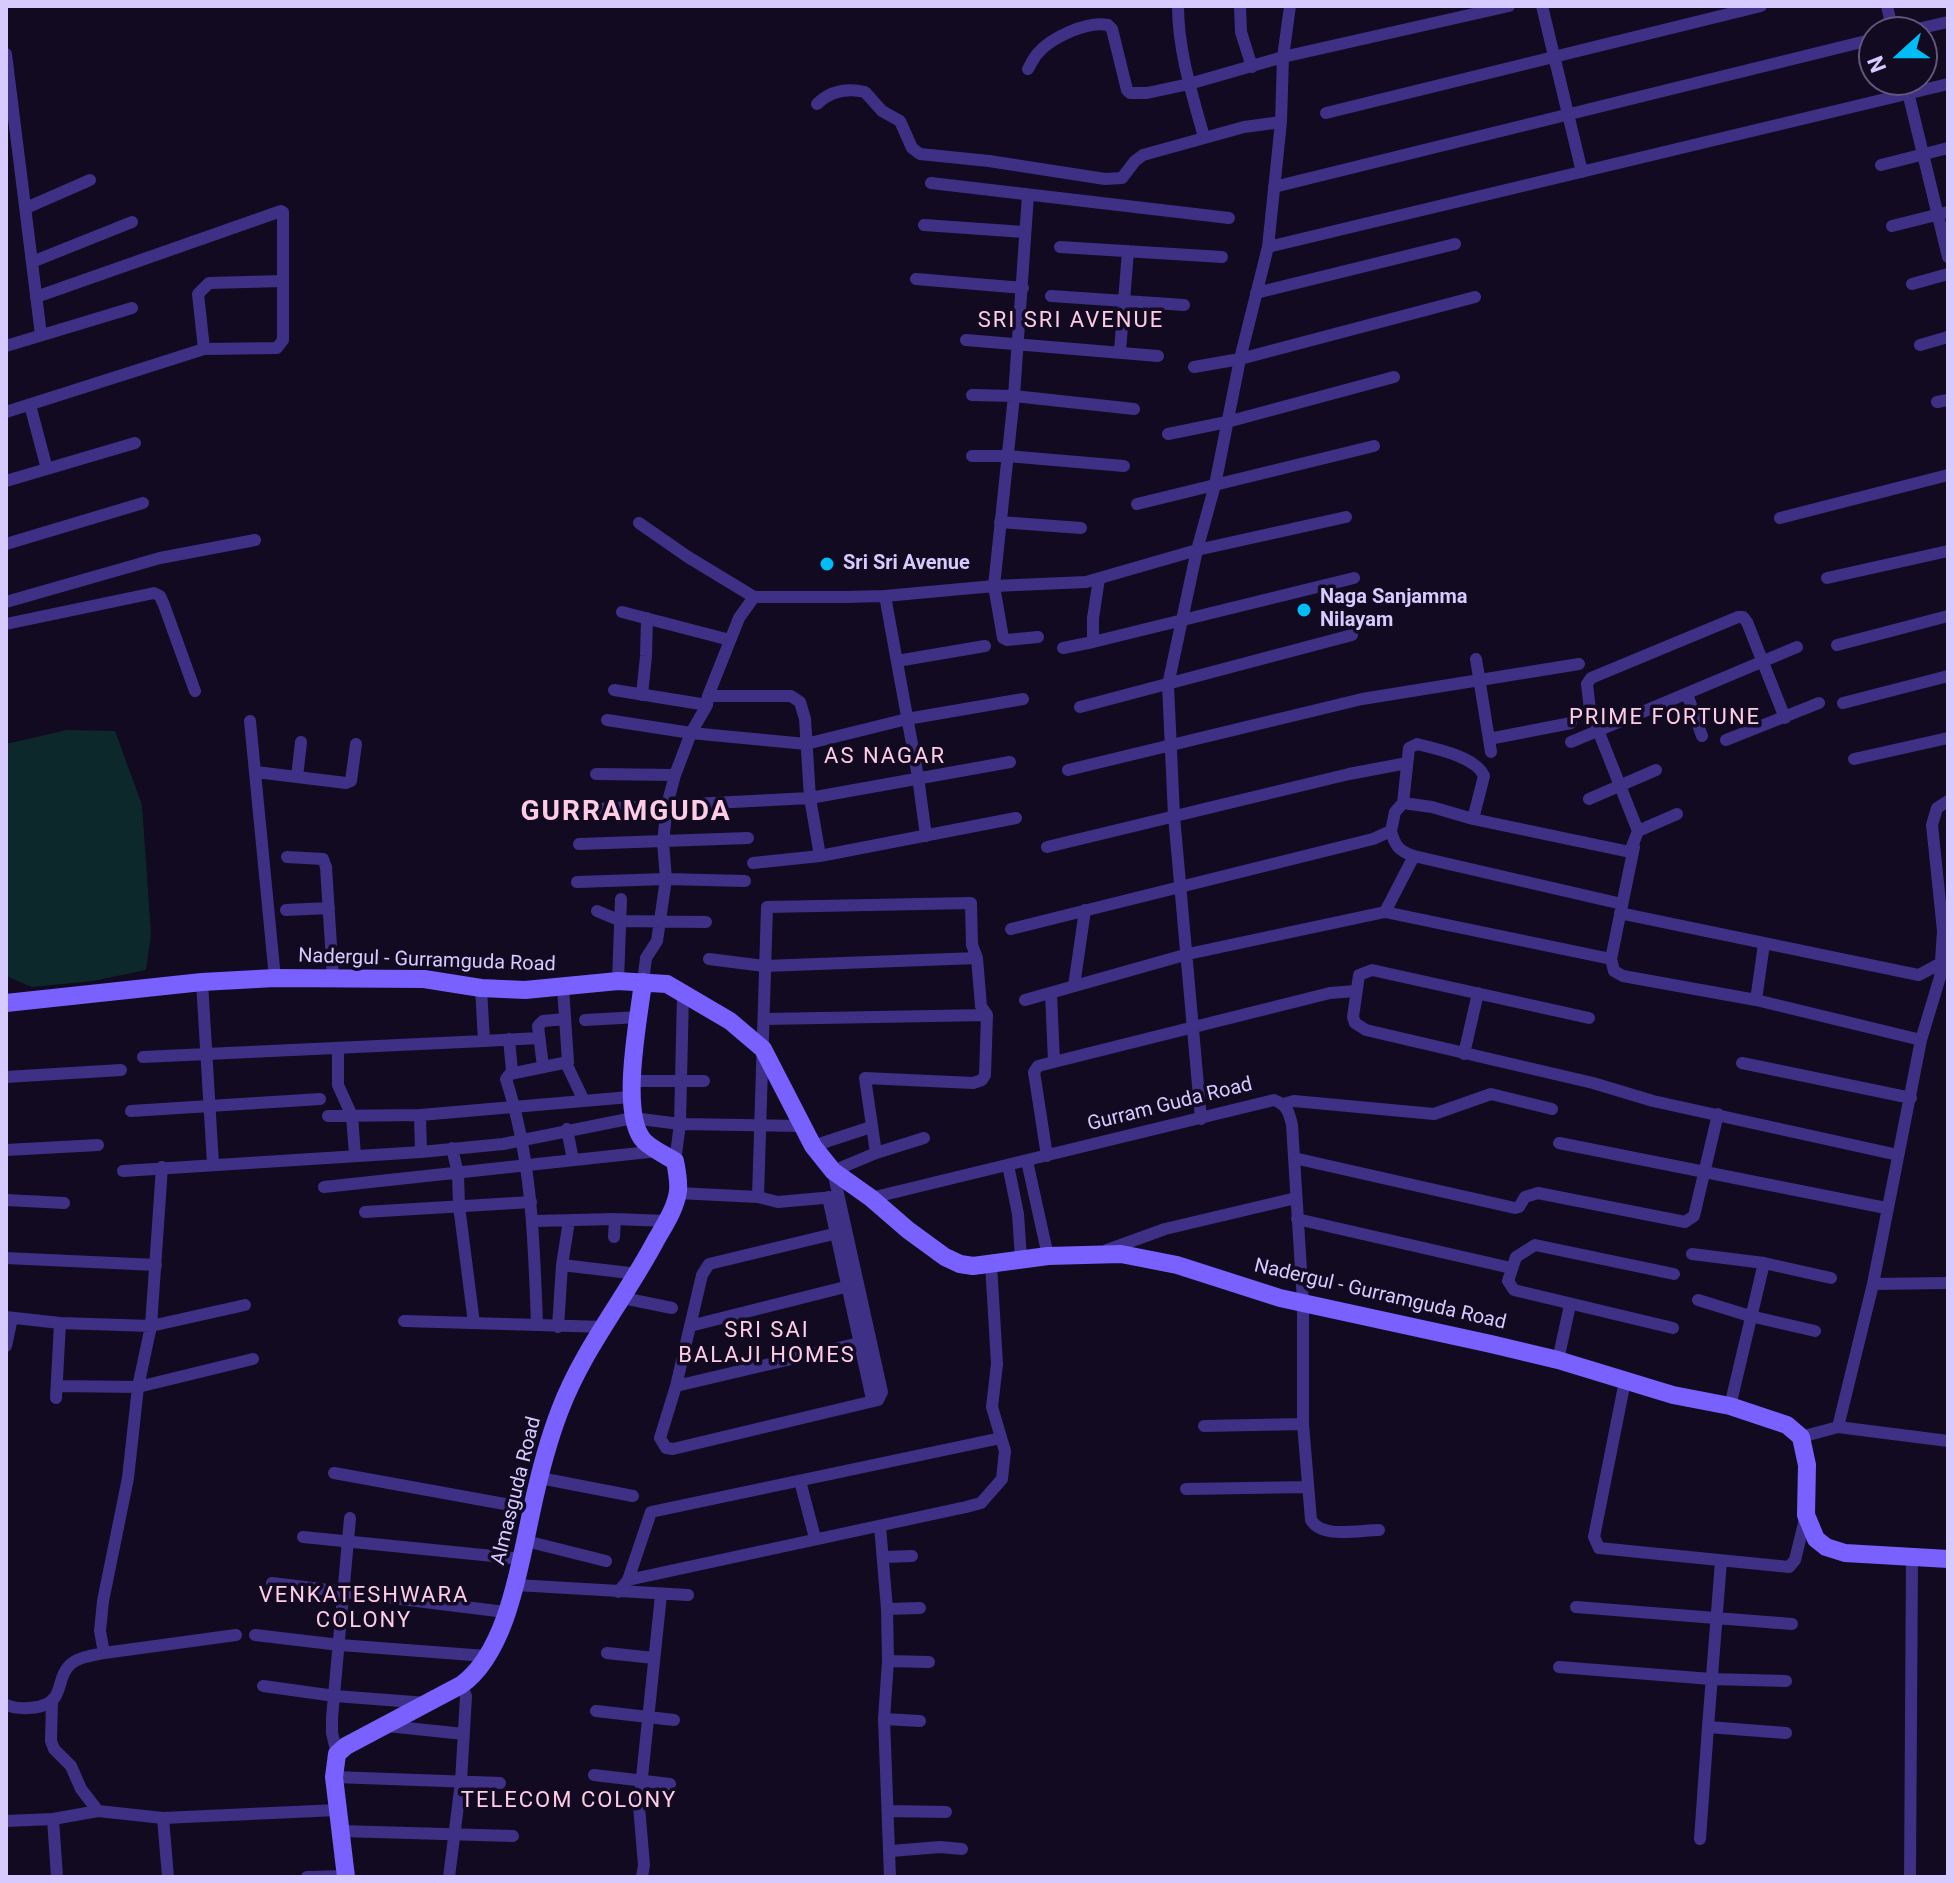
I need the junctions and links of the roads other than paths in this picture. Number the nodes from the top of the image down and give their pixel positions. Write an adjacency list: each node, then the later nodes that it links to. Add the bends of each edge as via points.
1 (1178, 6): 13 (street)
2 (1240, 6): 11 (street, via 1241,32)
3 (1290, 6): 10 (street)
4 (1509, 6): 10 (street)
5 (1542, 6): 9 (street)
6 (1761, 6): 9 (street)
7 (1858, 43): 18 (street)
8 (6, 54): 29 (street)
9 (1554, 55): 17 (street); 18 (street)
10 (1283, 57): 11 (street); 19 (street)
11 (1252, 67): 13 (street)
12 (1028, 69): 13 (street, via 1050,43 1101,23 1112,29 1130,93)
13 (1189, 84): 20 (street)
14 (1873, 96): 24 (street)
15 (1909, 96): 22 (street)
16 (817, 104): 20 (street, via 840,90 865,92 900,121 920,154 1105,179 1122,178 1143,155)
17 (1326, 113)
18 (1568, 114): 24 (street); 27 (street)
19 (1281, 122): 20 (street); 27 (street)
20 (1204, 137)
21 (1948, 148): 22 (street)
22 (1923, 154): 23 (street); 30 (street)
23 (1881, 165)
24 (1582, 172): 38 (street)
25 (90, 180): 29 (street)
26 (931, 183): 28 (street)
27 (1274, 187): 38 (street)
28 (1028, 195): 31 (street); 35 (street)
29 (26, 208): 42 (street)
30 (1943, 213): 34 (street); 41 (street)
31 (1229, 218)
32 (132, 222): 42 (street)
33 (924, 225): 35 (street)
34 (1892, 226)
35 (1024, 232): 47 (street)
36 (1455, 244): 48 (street)
37 (1060, 247): 39 (street)
38 (1268, 247): 48 (street)
39 (1128, 251): 40 (street); 52 (street)
40 (1222, 257)
41 (1948, 257)
42 (32, 262): 50 (street)
43 (1948, 274): 46 (street)
44 (916, 279): 47 (street)
45 (283, 281): 50 (street, via 281,211); 61 (street, via 282,345); 61 (street, via 203,287 198,294)
46 (1912, 284)
47 (1023, 288): 58 (street)
48 (1256, 293): 64 (street)
49 (1051, 296): 52 (street)
50 (36, 297): 55 (street)
51 (1475, 297): 64 (street)
52 (1124, 300): 53 (street); 62 (street)
53 (1184, 305)
54 (132, 308): 55 (street)
55 (41, 335): 60 (street)
56 (1948, 337): 59 (street)
57 (966, 340): 58 (street)
58 (1018, 345): 62 (street); 68 (street)
59 (1920, 345)
60 (6, 346)
61 (204, 349): 69 (street)
62 (1120, 351): 63 (street)
63 (1158, 356)
64 (1240, 359): 65 (street); 72 (street)
65 (1194, 367)
66 (1394, 377): 72 (street)
67 (972, 395): 68 (street)
68 (1014, 396): 70 (street); 77 (street)
69 (30, 405): 71 (street); 79 (street)
70 (1134, 409)
71 (6, 412)
72 (1227, 422): 73 (street); 82 (street)
73 (1168, 434)
74 (135, 443): 79 (street)
75 (1374, 446): 82 (street)
76 (972, 456): 77 (street)
77 (1007, 456): 78 (street); 87 (street)
78 (1124, 466)
79 (47, 469): 81 (street)
80 (1948, 475): 86 (street)
81 (6, 481)
82 (1215, 485): 84 (street); 92 (street)
83 (143, 503): 91 (street)
84 (1137, 504)
85 (1346, 517): 92 (street)
86 (1780, 518)
87 (1000, 522): 89 (street); 97 (street)
88 (639, 523): 99 (street)
89 (1081, 528)
90 (255, 540): 100 (street, via 160,558)
91 (6, 544)
92 (1197, 550): 96 (street); 104 (street)
93 (1948, 551): 95 (street)
94 (1354, 578): 104 (street)
95 (1827, 578)
96 (1086, 582): 97 (street); 109 (street)
97 (994, 586): 98 (street); 107 (street, via 1003,638)
98 (885, 596): 99 (street); 115 (street)
99 (754, 597): 108 (street)
100 (6, 602)
101 (622, 612): 103 (street)
102 (1948, 616): 110 (street)
103 (647, 618): 108 (street); 124 (street)
104 (1182, 620): 109 (street); 120 (street)
105 (6, 624): 122 (street, via 154,593 164,605)
106 (1352, 635): 120 (street)
107 (1038, 637)
108 (730, 640): 126 (street)
109 (1093, 642): 113 (street)
110 (1837, 645)
111 (985, 646): 115 (street)
112 (1797, 647): 116 (street)
113 (1063, 648)
114 (1476, 659): 119 (street)
115 (897, 661): 131 (street)
116 (1762, 662): 123 (street); 130 (street); 135 (street, via 1747,622 1738,617 1591,678 1587,693)
117 (1579, 664): 119 (street)
118 (1948, 676): 128 (street)
119 (1480, 680): 134 (street, via 1490,745); 144 (street, via 1362,699)
120 (1168, 685): 129 (street); 144 (street)
121 (614, 690): 124 (street)
122 (195, 691)
123 (1687, 694): 135 (street); 137 (street)
124 (642, 695): 126 (street)
125 (1023, 699): 131 (street)
126 (708, 700): 136 (street); 143 (street, via 791,696 800,702)
127 (1819, 703): 130 (street)
128 (1843, 703)
129 (1080, 707)
130 (1785, 718): 139 (street)
131 (907, 719): 143 (street); 154 (street)
132 (607, 720): 136 (street)
133 (250, 721): 150 (street)
134 (1571, 723)
135 (1597, 731): 141 (street); 155 (street)
136 (691, 733): 143 (street); 152 (street)
137 (1702, 736)
138 (1948, 738): 145 (street)
139 (1726, 740)
140 (301, 742): 153 (street)
141 (1571, 742)
142 (356, 744): 153 (street, via 351,781)
143 (806, 744): 156 (street)
144 (1170, 745): 148 (street); 163 (street)
145 (1854, 759)
146 (1010, 762): 154 (street)
147 (1407, 763): 159 (street); 163 (street); 165 (street, via 1409,748 1417,744 1480,768 1484,776)
148 (1068, 770)
149 (1656, 770): 155 (street)
150 (256, 772): 153 (street); 203 (street)
151 (596, 774): 152 (street)
152 (675, 775): 160 (street)
153 (297, 777)
154 (918, 777): 156 (street); 168 (street)
155 (1620, 786): 157 (street); 167 (street)
156 (810, 798): 160 (street); 174 (street)
157 (1589, 799)
158 (1948, 801): 178 (street, via 1937,808 1932,825)
159 (1403, 803): 165 (street); 166 (street)
160 (667, 805): 161 (street); 170 (street)
161 (577, 810)
162 (1677, 814): 167 (street)
163 (1174, 816): 172 (street); 182 (street)
164 (1016, 818): 168 (street)
165 (1473, 819): 173 (street, via 1628,852)
166 (1391, 831): 175 (street, via 1401,852); 182 (street, via 1307,857)
167 (1638, 831): 173 (street)
168 (926, 836): 174 (street)
169 (748, 838): 170 (street)
170 (663, 842): 171 (street); 179 (street)
171 (579, 844)
172 (1047, 847)
173 (1634, 847): 185 (street)
174 (820, 856): 177 (street)
175 (1414, 856): 185 (street); 189 (street)
176 (287, 857): 184 (street, via 323,859)
177 (753, 863)
178 (1942, 869): 194 (street)
179 (666, 879): 180 (street); 181 (street); 191 (street)
180 (745, 881)
181 (577, 882)
182 (1181, 885): 187 (street); 196 (street)
183 (621, 899): 190 (street)
184 (329, 908): 186 (street); 202 (street)
185 (1621, 909): 195 (street); 199 (street)
186 (286, 910)
187 (1085, 910): 193 (street); 207 (street)
188 (597, 911): 190 (street)
189 (1385, 912): 196 (street); 199 (street)
190 (621, 921): 191 (street); 204 (street)
191 (661, 921): 192 (street); 206 (street)
192 (706, 922)
193 (1011, 929)
194 (1945, 930): 200 (street)
195 (1764, 944): 200 (street, via 1919,975); 215 (street)
196 (1188, 954): 207 (street); 223 (street)
197 (977, 958): 201 (street); 201 (street, via 971,903 767,907); 217 (street, via 981,1006)
198 (709, 959): 201 (street)
199 (1611, 959): 215 (street, via 1614,971 1623,976)
200 (1941, 963): 226 (street)
201 (764, 966): 221 (street)
202 (333, 977): 203 (main road, Nadergul - Gurramguda Road); 208 (main road, Nadergul - Gurramguda Road, via 424,979)
203 (275, 978): 205 (main road, Nadergul - Gurramguda Road)
204 (618, 981): 206 (main road, Nadergul - Gurramguda Road); 209 (main road, Nadergul - Gurramguda Road)
205 (202, 982): 216 (main road, Nadergul - Gurramguda Road); 230 (street)
206 (643, 982): 213 (main road, Nadergul - Gurramguda Road, via 667,984); 218 (main road)
207 (1074, 986): 211 (street)
208 (481, 988): 209 (main road, Nadergul - Gurramguda Road); 227 (street)
209 (563, 988): 220 (street)
210 (1355, 991): 212 (street, via 1359,975 1372,970); 223 (street); 231 (street, via 1353,1017 1359,1027)
211 (1051, 993): 214 (street); 233 (street)
212 (1478, 993): 219 (street); 231 (street)
213 (683, 994): 228 (main road, Nadergul - Gurramguda Road, via 730,1021); 241 (street)
214 (1025, 1000)
215 (1756, 1000): 226 (street)
216 (6, 1003)
217 (987, 1015): 221 (street); 260 (street, via 982,1080 865,1078)
218 (639, 1017): 222 (street); 242 (main road)
219 (1589, 1018)
220 (565, 1019): 224 (street, via 543,1021); 234 (street)
221 (765, 1019): 228 (street)
222 (585, 1020)
223 (1193, 1027): 233 (street); 256 (street)
224 (538, 1038): 225 (street); 236 (street)
225 (509, 1039): 227 (street); 238 (street)
226 (1921, 1040): 243 (street)
227 (484, 1041): 229 (street)
228 (763, 1049): 258 (street); 259 (main road, Nadergul - Gurramguda Road)
229 (338, 1050): 230 (street); 254 (street, via 338,1085)
230 (206, 1054): 232 (street); 248 (street)
231 (1464, 1054): 251 (street)
232 (143, 1057)
233 (1054, 1061): 274 (street, via 1034,1072)
234 (566, 1063): 236 (street); 245 (street)
235 (1742, 1063): 243 (street)
236 (543, 1067): 238 (street)
237 (121, 1070): 239 (street)
238 (510, 1074): 247 (street, via 506,1079)
239 (6, 1077)
240 (704, 1081): 241 (street)
241 (681, 1082): 242 (street); 257 (street)
242 (631, 1089): 245 (street); 255 (main road)
243 (1911, 1098): 273 (street)
244 (320, 1099): 248 (street)
245 (584, 1101): 247 (street)
246 (1283, 1104): 249 (street, via 1434,1114 1491,1094); 256 (street, Gurram Guda Road, via 1274,1100); 275 (street, Gurram Guda Road, via 1292,1125)
247 (515, 1105): 252 (street); 263 (street)
248 (210, 1106): 250 (street); 279 (street)
249 (1552, 1109)
250 (131, 1111)
251 (1718, 1114): 273 (street); 285 (street)
252 (420, 1115): 254 (street); 270 (street)
253 (328, 1116): 254 (street)
254 (352, 1116): 272 (street)
255 (633, 1118): 257 (street); 261 (street); 268 (main road)
256 (1201, 1119): 274 (street, Gurram Guda Road)
257 (680, 1124): 258 (street); 277 (street)
258 (759, 1126): 259 (street); 289 (street)
259 (802, 1126): 266 (main road, Nadergul - Gurramguda Road)
260 (871, 1127): 266 (street); 271 (street)
261 (567, 1129): 263 (street); 276 (street)
262 (924, 1138): 271 (street)
263 (523, 1139): 267 (street); 281 (street)
264 (1559, 1143): 285 (street)
265 (98, 1145): 269 (street)
266 (813, 1146): 284 (main road, Nadergul - Gurramguda Road)
267 (452, 1148): 270 (street); 286 (street)
268 (644, 1148): 276 (street); 277 (main road)
269 (6, 1150)
270 (421, 1152): 272 (street)
271 (876, 1153): 284 (street)
272 (355, 1155): 279 (street)
273 (1898, 1155): 297 (street)
274 (1047, 1156): 278 (street, Gurram Guda Road)
275 (1294, 1158): 285 (street, via 1515,1208 1529,1194 1538,1193 1680,1222 1694,1216); 292 (street, Gurram Guda Road)
276 (573, 1160): 281 (street)
277 (675, 1161): 288 (main road, Almasguda Road)
278 (1027, 1161): 280 (street, Gurram Guda Road); 308 (street)
279 (213, 1164): 282 (street)
280 (1008, 1165): 291 (street, Gurram Guda Road); 310 (street)
281 (526, 1166): 286 (street); 294 (street)
282 (162, 1167): 283 (street); 313 (street)
283 (123, 1171)
284 (833, 1171): 290 (street); 291 (main road, Nadergul - Gurramguda Road)
285 (1704, 1172): 297 (street)
286 (458, 1174): 287 (street); 296 (street)
287 (324, 1187)
288 (678, 1193): 289 (street); 303 (main road, Almasguda Road)
289 (758, 1197): 290 (street, via 778,1202)
290 (833, 1197): 304 (street)
291 (871, 1198): 312 (main road, Nadergul - Gurramguda Road, via 945,1257 960,1264)
292 (1296, 1198): 300 (street, Gurram Guda Road); 307 (street, via 1165,1229)
293 (6, 1200): 295 (street)
294 (531, 1202): 296 (street); 301 (street)
295 (64, 1203)
296 (459, 1206): 298 (street); 332 (street)
297 (1886, 1208): 320 (street)
298 (365, 1212)
299 (615, 1219): 302 (street); 303 (street); 305 (street)
300 (1297, 1219): 315 (street); 324 (street, Gurram Guda Road)
301 (534, 1221): 302 (street); 333 (street)
302 (569, 1221): 314 (street)
303 (666, 1221): 316 (main road, Almasguda Road)
304 (841, 1232): 321 (street); 335 (street, via 709,1264)
305 (614, 1237)
306 (1692, 1254): 311 (street)
307 (1092, 1255): 308 (main road, Nadergul - Gurramguda Road); 324 (main road, Nadergul - Gurramguda Road, via 1121,1254 1177,1265)
308 (1048, 1256): 310 (main road, Nadergul - Gurramguda Road)
309 (6, 1258): 313 (street)
310 (1021, 1259): 312 (main road, Nadergul - Gurramguda Road)
311 (1764, 1263): 318 (street); 328 (street)
312 (991, 1264): 352 (street, via 997,1364 992,1407)
313 (156, 1265): 334 (street)
314 (562, 1265): 316 (street); 336 (street)
315 (1511, 1268): 317 (street, via 1522,1252 1543,1245); 326 (street, via 1508,1281 1514,1290)
316 (638, 1274): 322 (main road, Almasguda Road)
317 (1674, 1274)
318 (1831, 1278)
319 (1948, 1283): 320 (street)
320 (1873, 1284): 350 (street)
321 (853, 1285): 335 (street); 340 (street)
322 (623, 1298): 327 (street); 337 (main road, Almasguda Road)
323 (1698, 1300): 328 (street)
324 (1303, 1302): 343 (main road, Nadergul - Gurramguda Road); 348 (street, Gurram Guda Road)
325 (245, 1305): 334 (street)
326 (1570, 1305): 338 (street); 343 (street)
327 (672, 1308)
328 (1750, 1316): 339 (street); 347 (street)
329 (9, 1317): 331 (street); 341 (street)
330 (404, 1321): 332 (street)
331 (60, 1323): 334 (street); 346 (street, via 57,1392)
332 (474, 1323): 333 (street)
333 (537, 1325): 336 (street)
334 (151, 1326): 346 (street)
335 (690, 1326): 345 (street)
336 (558, 1327): 337 (street)
337 (605, 1327): 355 (main road, Almasguda Road, via 569,1389)
338 (1673, 1328)
339 (1815, 1331)
340 (866, 1342): 345 (street); 345 (street, via 882,1392 878,1400 673,1449 660,1438)
341 (6, 1346)
342 (253, 1359): 346 (street)
343 (1558, 1360): 344 (main road, Nadergul - Gurramguda Road)
344 (1625, 1381): 347 (main road, Nadergul - Gurramguda Road); 374 (street, via 1595,1544)
345 (676, 1386)
346 (138, 1387): 391 (street, via 128,1478 103,1601)
347 (1730, 1406): 351 (main road, Nadergul - Gurramguda Road, via 1787,1425)
348 (1303, 1424): 349 (street); 357 (street, Gurram Guda Road)
349 (1204, 1426)
350 (1838, 1427): 351 (street); 353 (street)
351 (1801, 1437): 361 (main road, via 1807,1465)
352 (1001, 1438): 356 (street); 363 (street, via 1002,1479 981,1503)
353 (1948, 1441)
354 (334, 1473): 360 (street)
355 (540, 1478): 359 (street); 360 (main road, Almasguda Road)
356 (800, 1481): 366 (street); 375 (street, via 651,1512)
357 (1308, 1487): 358 (street); 364 (street, Gurram Guda Road, via 1315,1527)
358 (1186, 1489)
359 (633, 1496)
360 (532, 1509): 368 (main road, Almasguda Road)
361 (1806, 1515): 371 (main road, via 1816,1539 1826,1547); 374 (street, via 1792,1565)
362 (350, 1518): 367 (street)
363 (880, 1526): 366 (street); 370 (street)
364 (1379, 1530)
365 (303, 1537): 367 (street)
366 (815, 1538): 375 (street)
367 (348, 1540): 368 (street); 378 (street)
368 (524, 1550): 373 (street); 377 (main road, Almasguda Road)
369 (912, 1556): 370 (street)
370 (884, 1557): 384 (street)
371 (1912, 1558): 372 (main road); 442 (street)
372 (1948, 1559)
373 (606, 1561)
374 (1721, 1561): 386 (street)
375 (628, 1580): 379 (street)
376 (272, 1583): 378 (street)
377 (516, 1585): 379 (street); 385 (main road, Almasguda Road)
378 (344, 1591): 385 (street); 390 (street)
379 (618, 1592): 380 (street)
380 (661, 1595): 381 (street); 394 (street)
381 (688, 1595)
382 (1576, 1607): 386 (street)
383 (920, 1608): 384 (street)
384 (887, 1609): 395 (street)
385 (505, 1612): 393 (main road, Almasguda Road, via 500,1634)
386 (1716, 1620): 387 (street); 398 (street)
387 (1792, 1624)
388 (236, 1635): 391 (street)
389 (255, 1635): 390 (street)
390 (340, 1645): 393 (street); 402 (street)
391 (104, 1653): 403 (street, via 66,1668)
392 (607, 1653): 394 (street)
393 (486, 1656): 400 (main road, Almasguda Road)
394 (654, 1658): 407 (street)
395 (888, 1661): 396 (street); 408 (street)
396 (929, 1662)
397 (1559, 1667): 398 (street)
398 (1711, 1679): 399 (street); 412 (street)
399 (1786, 1681)
400 (461, 1685): 404 (main road, Almasguda Road); 414 (street, via 466,1696)
401 (263, 1686): 402 (street)
402 (335, 1696): 404 (street); 415 (street, via 332,1733)
403 (52, 1701): 405 (street, via 24,1708); 423 (street, via 54,1749 71,1766)
404 (430, 1703): 411 (main road, Almasguda Road)
405 (6, 1705)
406 (596, 1711): 407 (street)
407 (648, 1717): 409 (street); 418 (street)
408 (884, 1719): 410 (street); 424 (street)
409 (674, 1720)
410 (920, 1721)
411 (387, 1726): 414 (street); 415 (main road, Almasguda Road)
412 (1708, 1727): 413 (street); 432 (street)
413 (1786, 1733)
414 (464, 1734): 419 (street)
415 (337, 1754): 417 (main road)
416 (594, 1775): 418 (street)
417 (334, 1777): 419 (street); 422 (main road)
418 (641, 1781): 421 (street); 440 (street)
419 (461, 1782): 420 (street); 430 (street)
420 (500, 1783)
421 (670, 1784)
422 (337, 1810): 426 (street); 429 (main road)
423 (98, 1811): 426 (street); 427 (street)
424 (888, 1811): 425 (street); 434 (street)
425 (946, 1812)
426 (163, 1818): 437 (street)
427 (53, 1819): 428 (street); 436 (street)
428 (6, 1821)
429 (340, 1831): 430 (street); 435 (main road)
430 (454, 1836): 431 (street); 439 (street)
431 (513, 1836)
432 (1700, 1839)
433 (962, 1849): 434 (street)
434 (891, 1851): 441 (street)
435 (346, 1876): 438 (street)
436 (57, 1877)
437 (168, 1877)
438 (307, 1877)
439 (449, 1877)
440 (642, 1877)
441 (890, 1877)
442 (1910, 1877)

